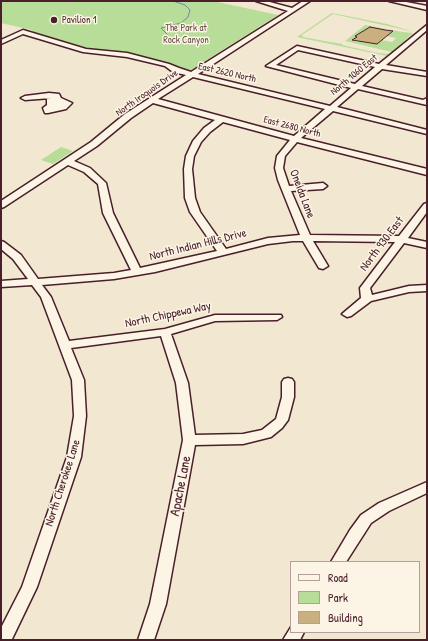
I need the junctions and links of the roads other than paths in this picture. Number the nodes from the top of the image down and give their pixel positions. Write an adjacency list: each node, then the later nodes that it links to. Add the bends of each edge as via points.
1 (259, 1): 5 (street)
2 (307, 1): 5 (street, North Iroquois Drive)
3 (392, 1): 4 (street)
4 (427, 8)
5 (293, 10): 9 (street, North Iroquois Drive)
6 (427, 27): 8 (street, North 1060 East)
7 (1, 42): 9 (street, East 2620 North, via 23,32 85,51 127,55)
8 (380, 66): 10 (street); 11 (street, North 1060 East); 11 (street, via 297,48 270,66)
9 (191, 74): 13 (street, North Iroquois Drive); 16 (street, East 2620 North)
10 (427, 74)
11 (355, 86): 14 (street); 16 (street, North 1060 East)
12 (25, 98): 15 (street, via 49,95 57,97)
13 (152, 100): 17 (street, East 2680 North); 20 (street, North Iroquois Drive)
14 (426, 101)
15 (57, 102)
16 (330, 108): 18 (street, East 2620 North); 19 (street, North 1060 East)
17 (221, 119): 19 (street, East 2680 North); 30 (street, via 206,130 197,141 190,156 188,169 190,198 194,212)
18 (427, 132)
19 (294, 139): 21 (street, East 2680 North); 23 (street, Oneida Lane, via 285,150 280,163 280,174)
20 (68, 162): 24 (street, North Iroquois Drive); 32 (street, via 87,170 102,183 108,213)
21 (427, 172)
22 (323, 186): 23 (street)
23 (287, 189): 26 (street, Oneida Lane)
24 (1, 205)
25 (427, 206): 27 (street, North 930 East)
26 (306, 237): 27 (street, North Indian Hills Drive); 30 (street, North Indian Hills Drive, via 268,241); 31 (street, Oneida Lane)
27 (402, 239): 29 (street, North Indian Hills Drive); 36 (street, North 930 East, via 365,288)
28 (1, 244): 33 (street, North Cherokee Lane, via 17,257)
29 (427, 245)
30 (223, 252): 32 (street, North Indian Hills Drive)
31 (323, 266)
32 (137, 272): 33 (street, North Indian Hills Drive)
33 (36, 282): 34 (street, North Indian Hills Drive); 40 (street, North Cherokee Lane, via 46,297)
34 (1, 284)
35 (427, 288): 36 (street, via 409,288)
36 (367, 299): 37 (street)
37 (347, 314)
38 (277, 318): 39 (street, North Chippewa Way, via 215,318)
39 (165, 332): 40 (street, North Chippewa Way); 42 (street, Apache Lane, via 182,383)
40 (66, 345): 45 (street, North Cherokee Lane, via 78,380 80,397 80,424 74,456 29,587)
41 (288, 382): 42 (street, via 288,397 282,420 266,434 243,439)
42 (189, 440): 46 (street, Apache Lane, via 158,604)
43 (427, 487): 44 (street, via 384,507 366,519)
44 (339, 561)
45 (1, 640)
46 (146, 640)

